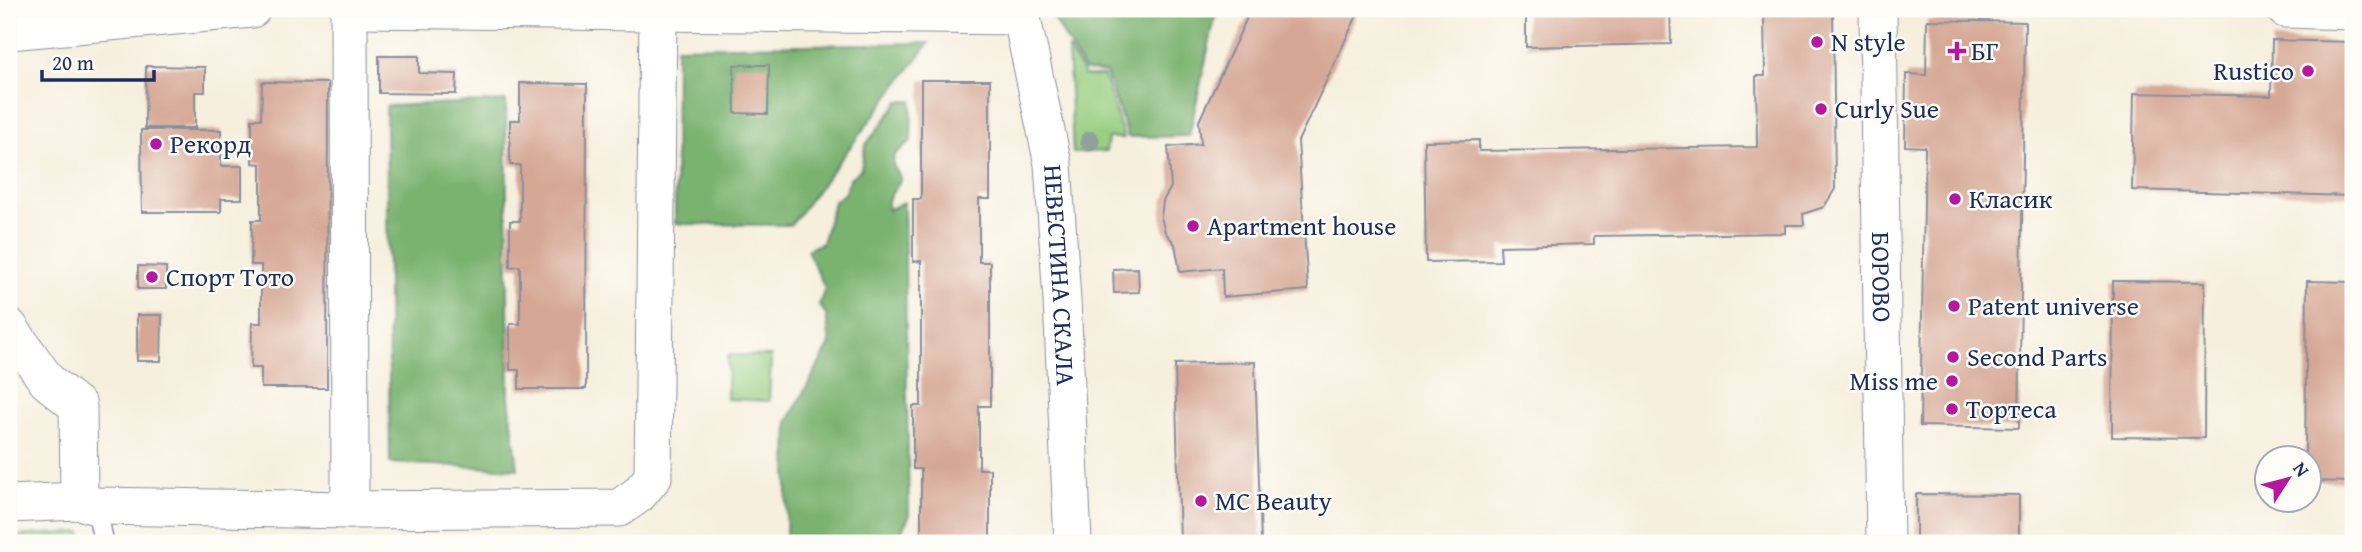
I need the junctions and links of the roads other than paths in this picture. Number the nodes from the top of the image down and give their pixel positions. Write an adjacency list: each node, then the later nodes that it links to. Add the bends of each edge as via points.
1 (252, 9): 11 (street)
2 (349, 9): 15 (street)
3 (360, 9): 4 (street)
4 (528, 9): 9 (street)
5 (1878, 9): 18 (street, БОРОВО)
6 (2285, 9): 8 (street)
7 (758, 11): 9 (street); 10 (street)
8 (2353, 11)
9 (658, 12): 15 (street, via 653,477 620,508)
10 (1020, 12): 17 (street, НЕВЕСТИНА СКАЛА, via 1053,164)
11 (9, 31)
12 (9, 327): 13 (street, via 47,381 78,406)
13 (88, 504): 14 (street); 15 (street); 16 (lane)
14 (9, 505)
15 (350, 510)
16 (104, 543)
17 (1073, 543)
18 (1885, 543)

